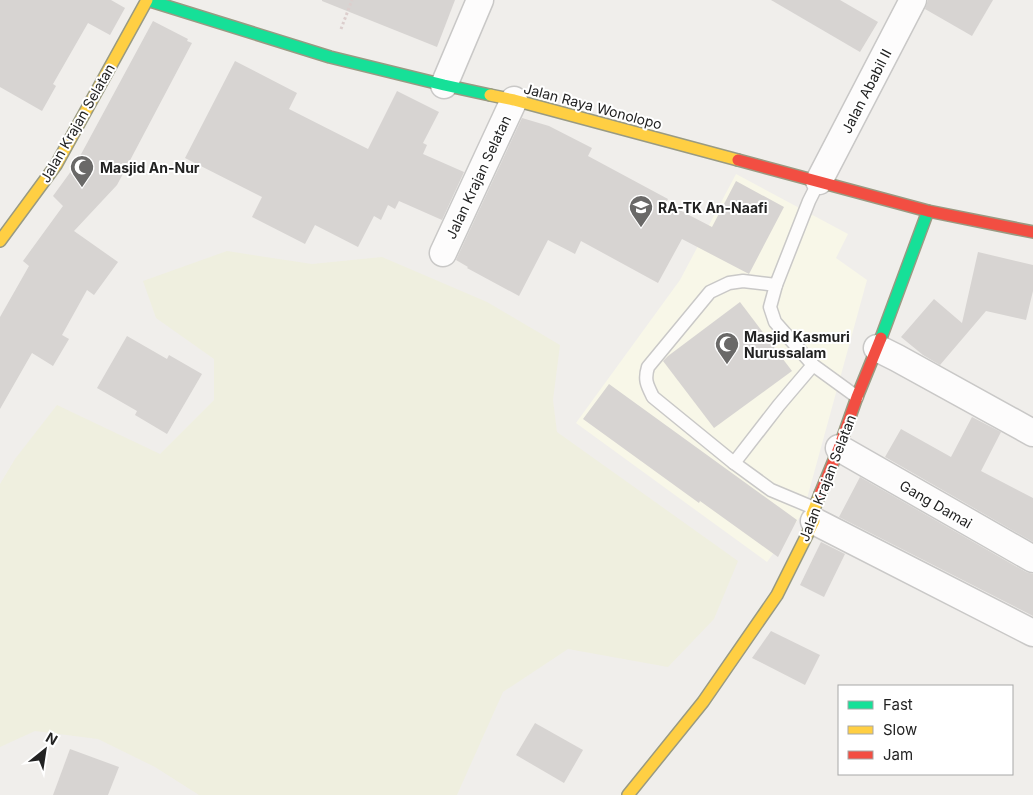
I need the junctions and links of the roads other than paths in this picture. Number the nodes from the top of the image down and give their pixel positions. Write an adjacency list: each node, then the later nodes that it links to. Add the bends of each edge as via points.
1 (147, 0): 4 (street, Jalan Raya Wonolopo, via 330,57); 9 (street, Jalan Krajan Selatan, via 56,165)
2 (480, 0): 4 (street)
3 (913, 0): 6 (street, Jalan Ababil II)
4 (444, 85): 5 (street, Jalan Raya Wonolopo)
5 (514, 100): 6 (street, Jalan Raya Wonolopo); 10 (street, Jalan Krajan Selatan)
6 (819, 181): 7 (street, Jalan Raya Wonolopo); 11 (lane)
7 (928, 210): 8 (street, Jalan Raya Wonolopo); 12 (street, Jalan Krajan Selatan)
8 (1033, 232)
9 (0, 241)
10 (443, 253)
11 (776, 285): 13 (lane, via 770,307 775,322); 17 (lane, via 743,281 729,283 710,292 648,367 645,376 653,397)
12 (877, 348): 14 (street, Jalan Krajan Selatan); 15 (street)
13 (813, 365): 14 (lane); 17 (lane)
14 (857, 397): 16 (street, Jalan Krajan Selatan)
15 (1033, 433)
16 (839, 448): 18 (street, Jalan Krajan Selatan); 19 (street, Gang Damai)
17 (734, 463): 18 (lane)
18 (814, 515): 20 (street); 21 (street, Jalan Krajan Selatan, via 777,595 703,702)
19 (1033, 559)
20 (1033, 633)
21 (628, 795)

